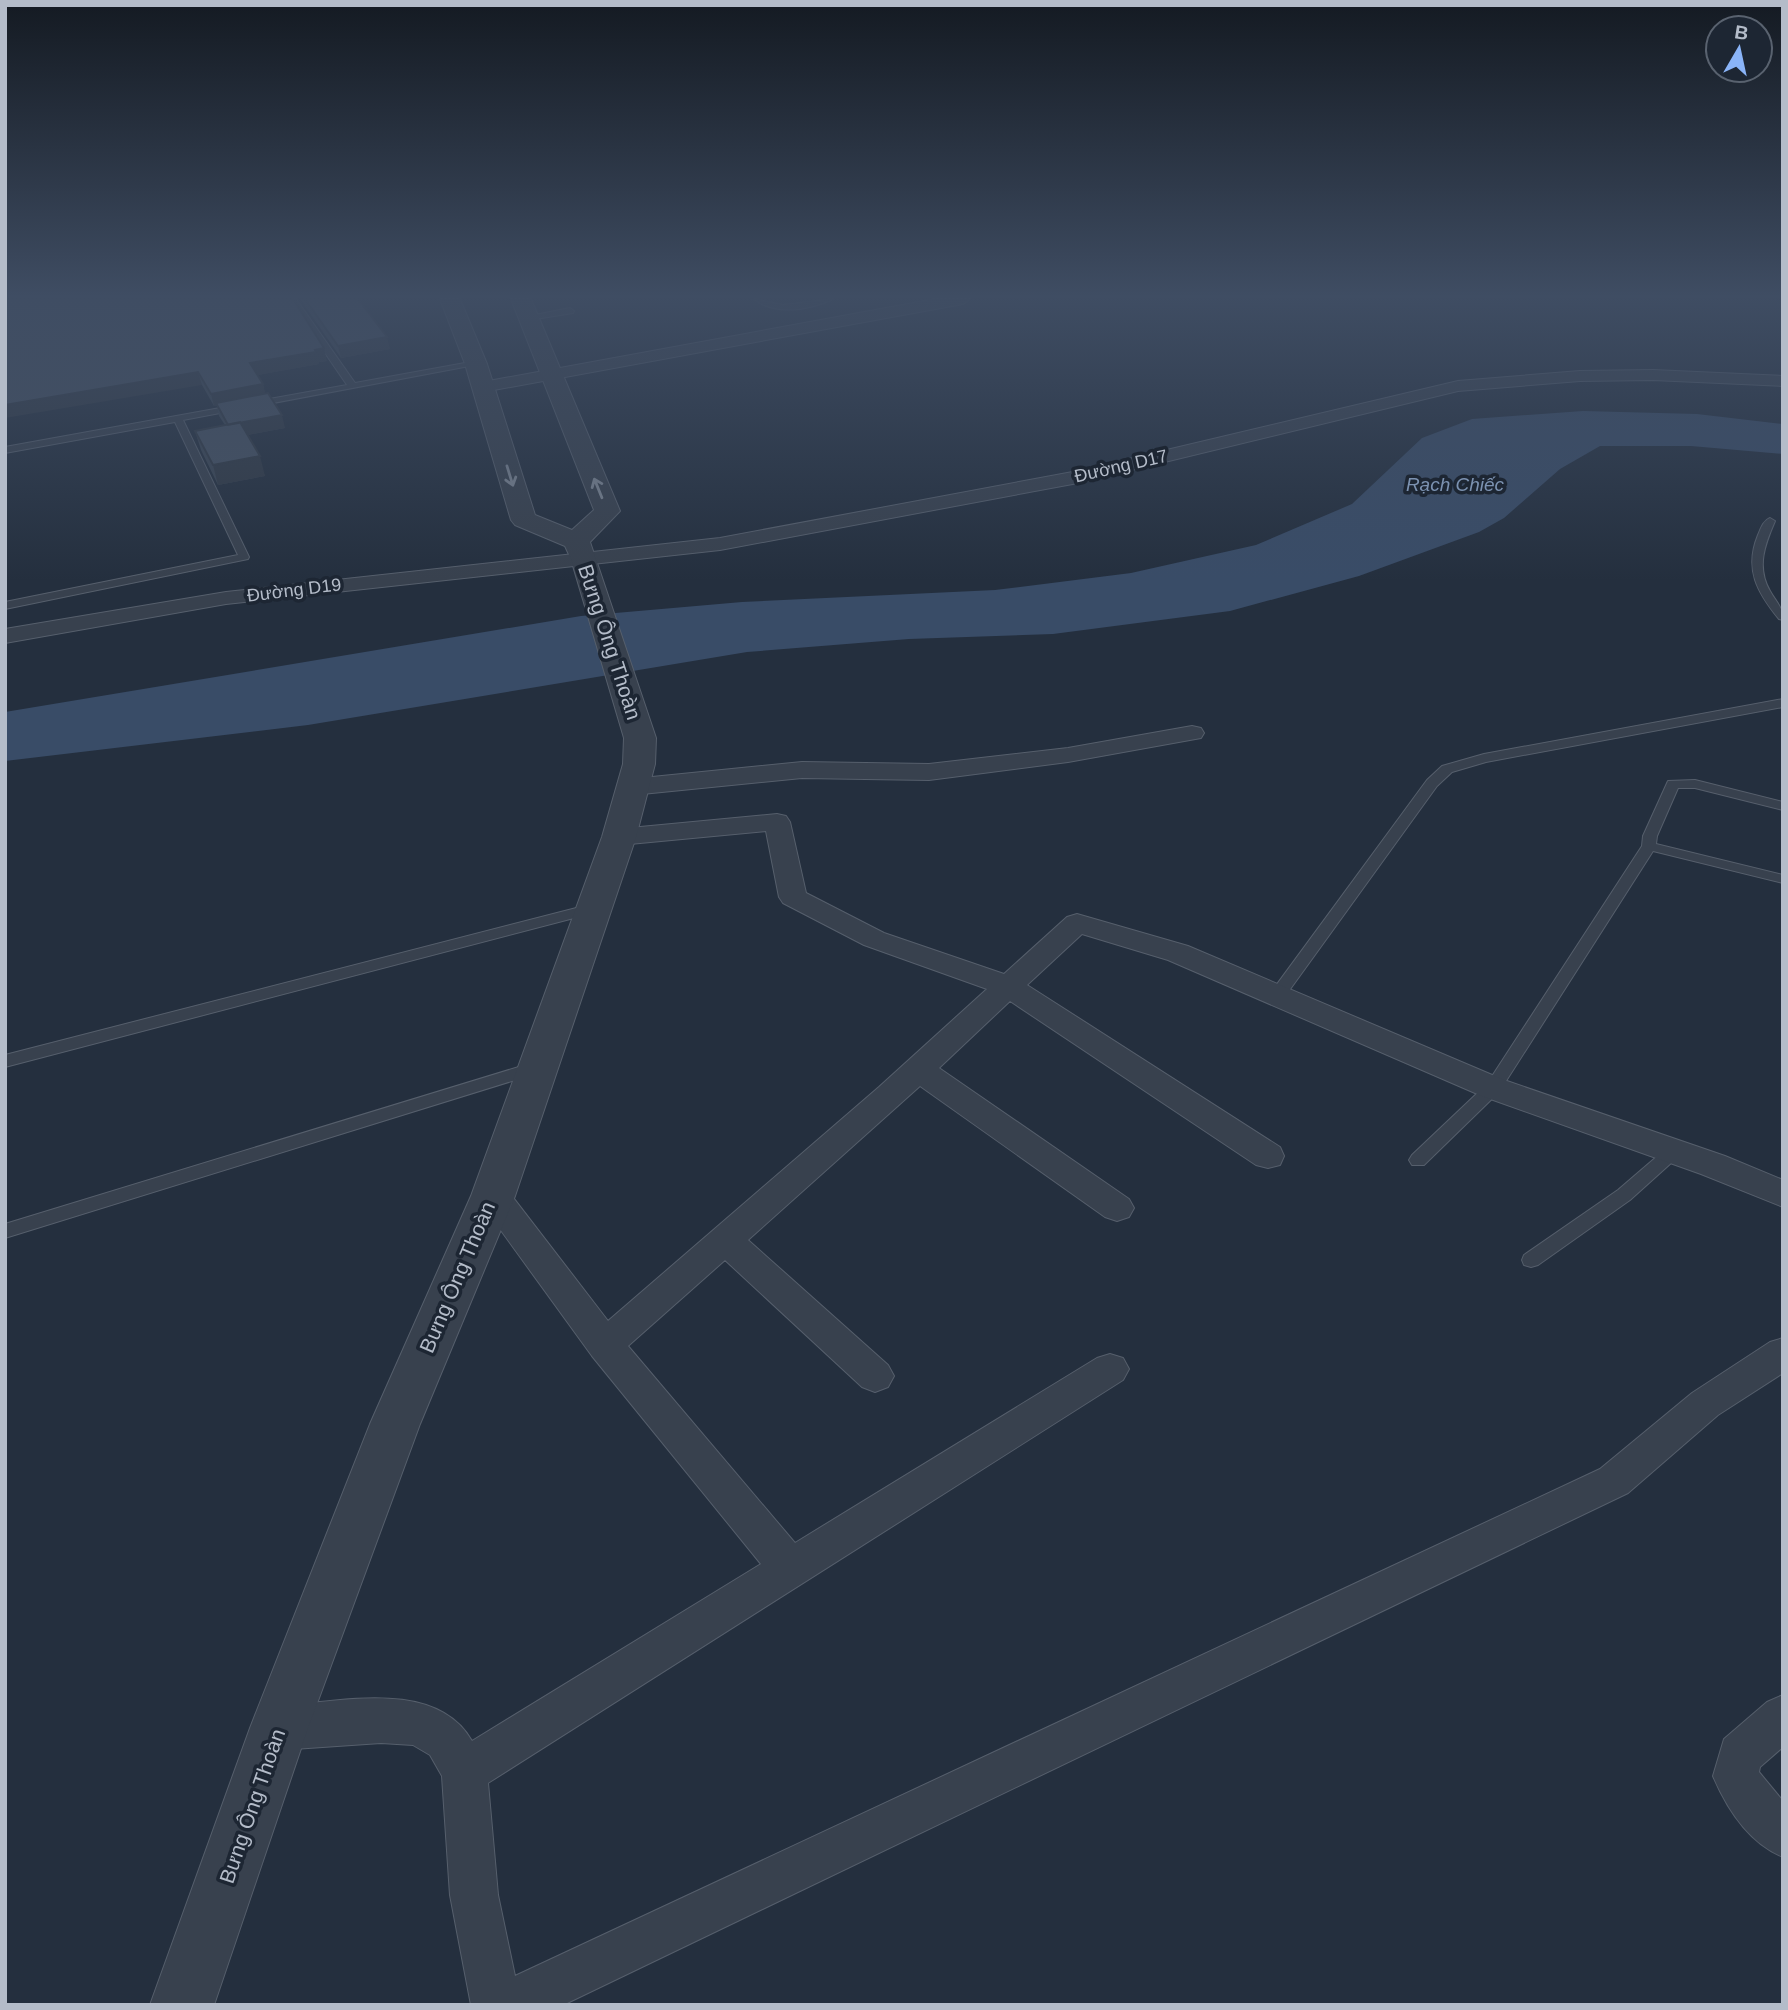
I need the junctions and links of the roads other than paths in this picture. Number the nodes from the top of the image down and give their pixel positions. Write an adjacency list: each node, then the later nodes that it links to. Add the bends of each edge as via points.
1 (321, 393): 5 (lane)
2 (486, 393): 8 (street, Bưng Ông Thoàn, one-way to 8, via 524,520)
3 (558, 393): 8 (street, Bưng Ông Thoàn, one-way to 3, via 607,511)
4 (1430, 393): 8 (street, Đường D17, via 1078,477 945,503 720,544)
5 (178, 419): 6 (lane); 9 (lane, via 244,557)
6 (5, 450)
7 (1770, 521): 10 (lane, via 1757,547 1755,570 1763,594)
8 (580, 550): 11 (street, Đường D19, via 226,598); 14 (street, Bưng Ông Thoàn, via 640,738)
9 (5, 606)
10 (1783, 617)
11 (5, 636)
12 (1783, 703): 21 (lane, via 1484,758 1447,769 1432,783)
13 (1192, 733): 14 (street, via 1068,755 929,772 802,770)
14 (632, 787): 16 (street, Bưng Ông Thoàn)
15 (1783, 806): 17 (lane, via 1695,784 1674,784)
16 (619, 837): 19 (street, Bưng Ông Thoàn); 20 (street, via 777,822 793,897 874,939)
17 (1648, 846): 18 (lane); 25 (lane)
18 (1783, 879)
19 (595, 909): 22 (lane); 23 (street, Bưng Ông Thoàn)
20 (1008, 986): 21 (street, via 1077,923 1178,953); 24 (street); 27 (street)
21 (1277, 995): 25 (street)
22 (5, 1061)
23 (535, 1068): 30 (street, Bưng Ông Thoàn); 32 (lane)
24 (918, 1069): 31 (street); 33 (street)
25 (1493, 1088): 26 (street); 28 (lane)
26 (1674, 1151): 29 (street); 34 (lane, via 1624,1195)
27 (1268, 1156)
28 (1418, 1160)
29 (1783, 1194)
30 (493, 1196): 35 (street); 41 (street, Bưng Ông Thoàn, via 395,1424)
31 (1117, 1208)
32 (5, 1231)
33 (727, 1241): 35 (street); 38 (street)
34 (1531, 1260)
35 (605, 1345): 39 (street)
36 (1783, 1353): 46 (street, via 1705,1404 1615,1481)
37 (1110, 1368): 39 (street)
38 (875, 1376)
39 (790, 1568): 42 (street)
40 (1783, 1717): 43 (street, via 1741,1755 1736,1776 1755,1806)
41 (279, 1728): 42 (street, via 418,1723 446,1739); 44 (street, Bưng Ông Thoàn)
42 (464, 1772): 45 (street, via 474,1895)
43 (1783, 1834)
44 (182, 2005)
45 (496, 2005)
46 (508, 2005)

